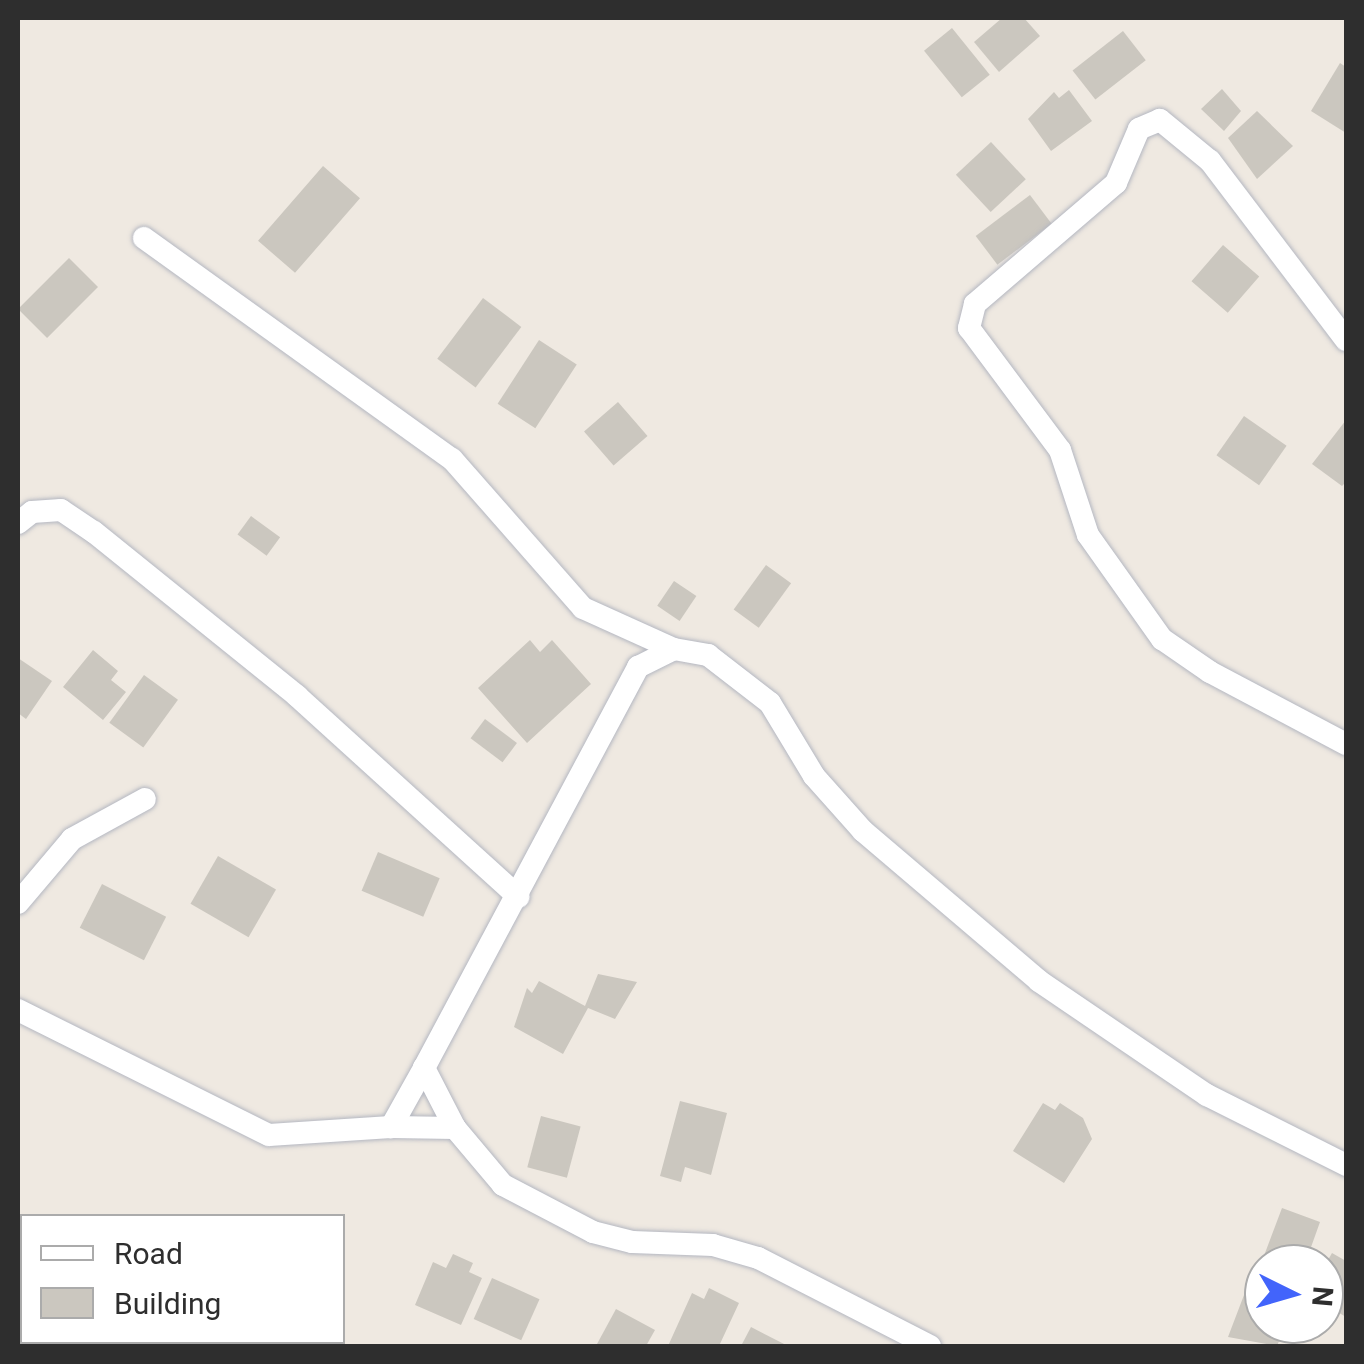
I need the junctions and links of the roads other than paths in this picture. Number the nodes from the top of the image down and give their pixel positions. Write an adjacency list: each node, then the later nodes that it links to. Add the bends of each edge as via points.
1 (144, 238): 4 (street, via 452,459 583,608)
2 (1346, 340): 5 (street, via 1210,161 1160,120 1139,129 1116,183 975,304 969,328 1060,450 1088,535 1162,639)
3 (18, 523): 7 (street, via 32,512 61,510 94,532 297,696)
4 (674, 649): 7 (street, via 638,667); 13 (street, via 708,655 770,703 814,776 863,832 1039,981 1207,1095)
5 (1346, 744)
6 (145, 799): 8 (street, via 72,839)
7 (520, 897): 10 (street, via 460,992)
8 (18, 902)
9 (20, 1007): 11 (street, via 269,1135)
10 (424, 1068): 11 (street); 12 (street)
11 (391, 1128): 12 (street)
12 (454, 1128): 14 (street, via 503,1186 593,1232 632,1242 714,1245 758,1258)
13 (1346, 1165)
14 (930, 1346)

